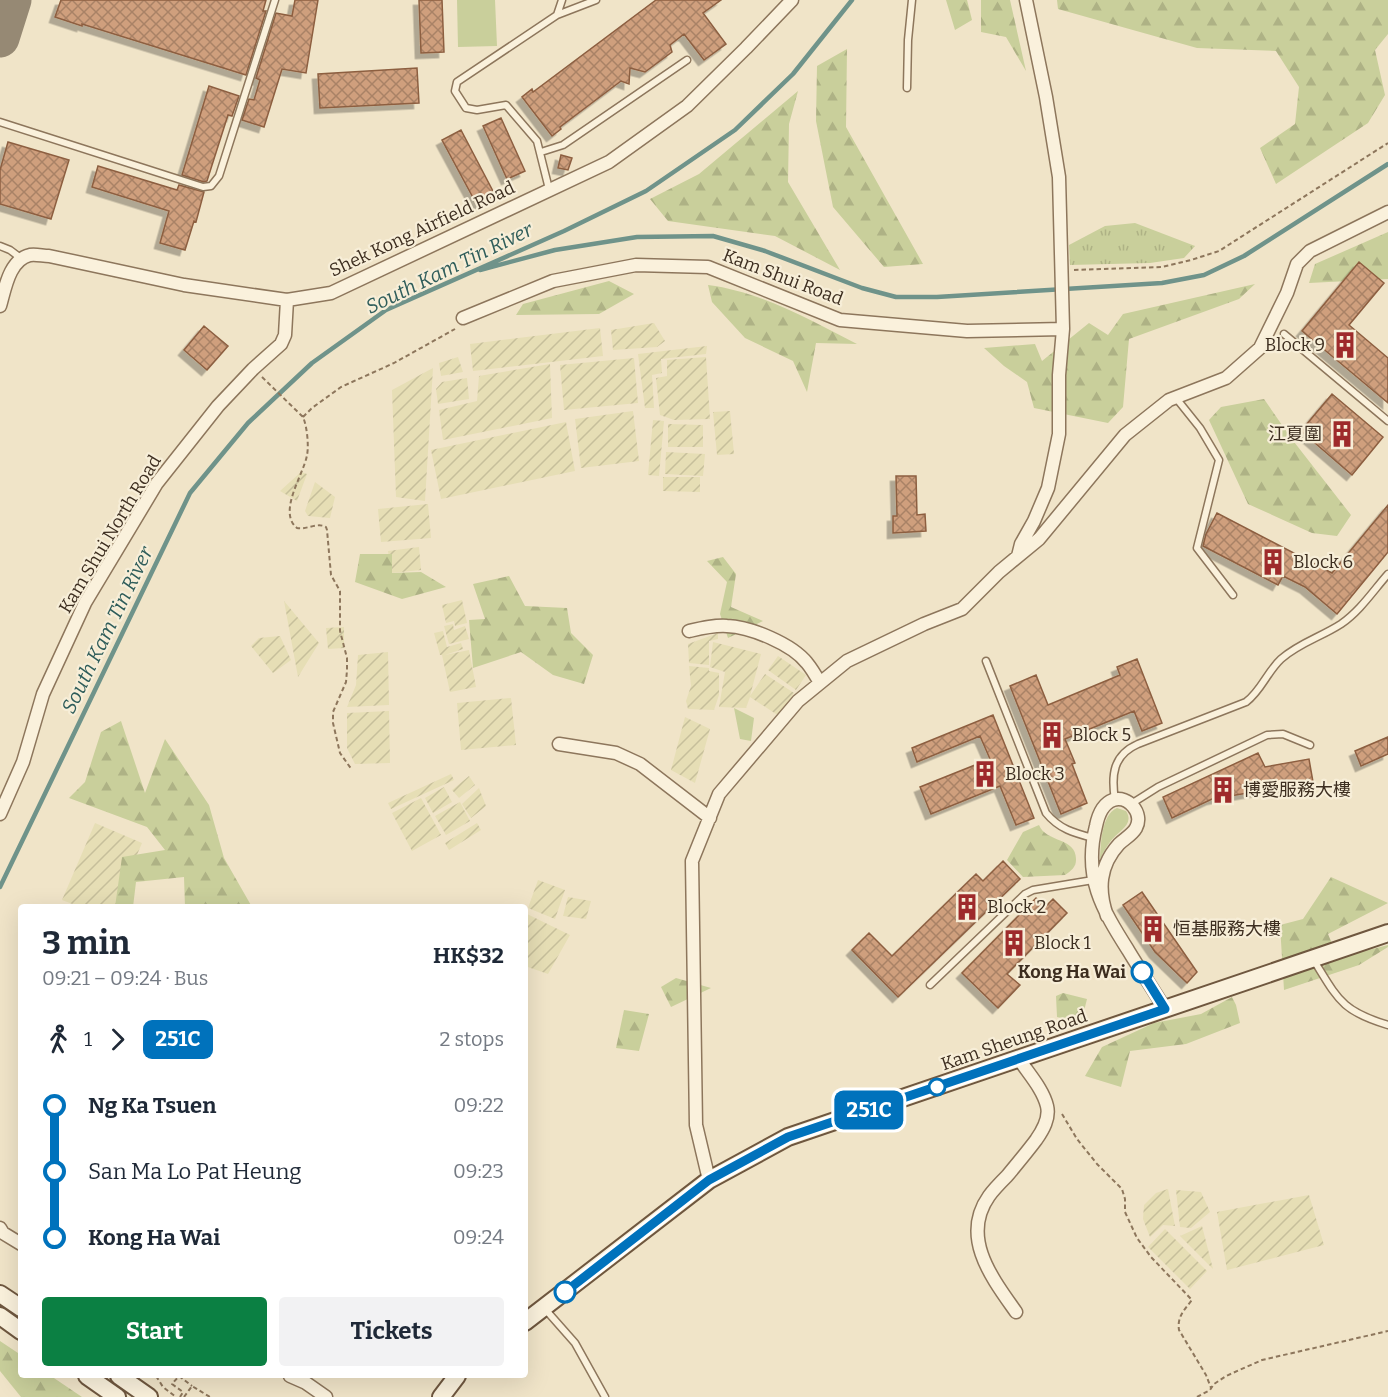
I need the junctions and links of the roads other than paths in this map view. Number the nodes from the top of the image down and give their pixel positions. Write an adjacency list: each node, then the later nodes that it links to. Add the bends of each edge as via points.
1 (274, 0): 10 (lane, via 219,177 212,186 203,187)
2 (562, 0): 7 (lane)
3 (596, 0): 7 (lane)
4 (792, 0): 12 (street, Shek Kong Airfield Road, via 687,106 609,162)
5 (912, 0): 9 (lane)
6 (1026, 0): 19 (street, via 1059,177)
7 (556, 15): 11 (lane, via 457,82 455,91 466,108 506,105 537,141)
8 (687, 60): 11 (lane, via 562,144)
9 (907, 88)
10 (0, 122)
11 (541, 152): 12 (lane)
12 (549, 189): 16 (street, Shek Kong Airfield Road, via 331,292)
13 (1388, 212): 21 (street, via 1310,251 1297,264 1260,348 1226,378)
14 (0, 246): 15 (lane)
15 (22, 258): 16 (street, Shek Kong Airfield Road, via 49,256 184,285); 17 (street, via 11,270)
16 (287, 300): 33 (street, Kam Shui North Road, via 281,344 218,406 158,483 86,603 44,694 23,762)
17 (0, 306)
18 (463, 318): 19 (street, Kam Shui Road, via 553,281 636,265 708,267 840,320 967,331)
19 (1063, 329): 23 (street, via 1059,434 1048,488)
20 (1284, 334): 22 (lane)
21 (1176, 397): 23 (street, via 1125,435 1039,539); 25 (lane, via 1219,460 1197,548)
22 (1388, 421)
23 (1017, 557): 28 (street, via 962,609 847,661)
24 (1388, 574): 31 (lane, via 1348,619 1280,660 1246,702 1125,751 1113,770)
25 (1233, 595)
26 (689, 631): 28 (street, via 728,626 751,630 790,648 807,662)
27 (986, 662): 35 (lane, via 1046,813 1058,826)
28 (820, 683): 34 (street, via 798,701 719,794)
29 (559, 744): 34 (street, via 616,753 640,764)
30 (1310, 746): 32 (lane, via 1283,734 1267,735)
31 (1115, 800): 32 (street); 35 (street, via 1101,810)
32 (1131, 804): 37 (street, via 1138,820 1136,828 1112,854 1101,881)
33 (0, 814)
34 (710, 818): 44 (street, via 692,861 696,1125)
35 (1093, 838): 36 (street)
36 (1093, 880): 37 (street); 40 (lane, via 1025,894)
37 (1107, 916): 41 (street)
38 (1388, 933): 39 (main road, Kam Sheung Road)
39 (1312, 959): 41 (main road, Kam Sheung Road); 42 (lane, via 1342,1004)
40 (930, 985)
41 (1165, 1009): 43 (main road, Kam Sheung Road)
42 (1388, 1025)
43 (1019, 1059): 44 (main road, Kam Sheung Road, via 788,1137); 50 (street, via 1047,1105 1046,1123 989,1196 976,1230 988,1272)
44 (709, 1180): 49 (main road, Kam Sheung Road)
45 (0, 1228): 46 (street)
46 (18, 1242)
47 (0, 1294): 48 (main road)
48 (18, 1306)
49 (544, 1308): 52 (main road, Kam Sheung Road); 62 (lane, via 575,1343)
50 (1016, 1312)
51 (0, 1316): 53 (main road)
52 (528, 1320)
53 (18, 1329)
54 (90, 1378): 58 (main road)
55 (122, 1378): 59 (main road)
56 (295, 1378): 60 (street)
57 (455, 1378): 61 (main road)
58 (117, 1397)
59 (149, 1397)
60 (326, 1397)
61 (441, 1397)
62 (605, 1397)

